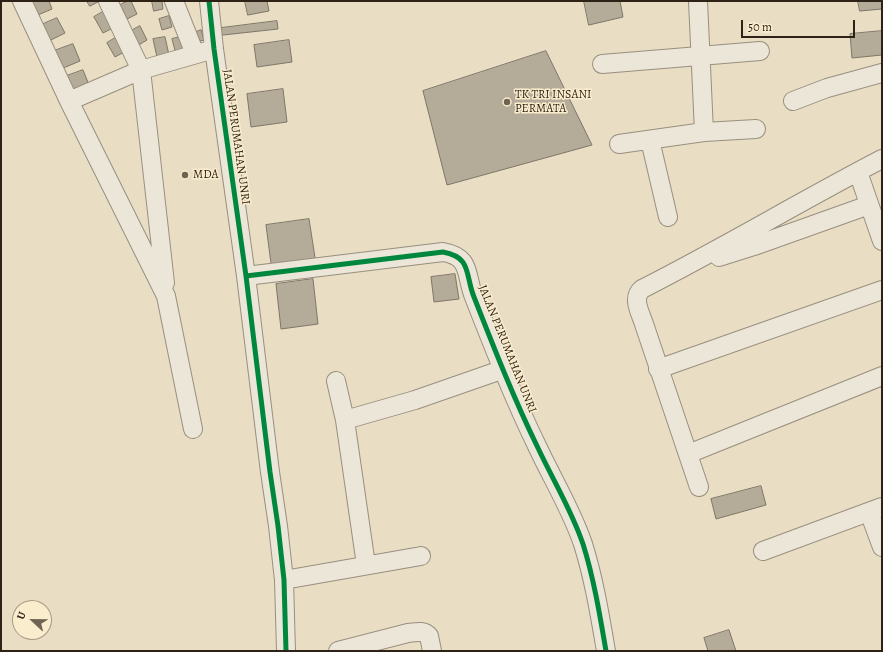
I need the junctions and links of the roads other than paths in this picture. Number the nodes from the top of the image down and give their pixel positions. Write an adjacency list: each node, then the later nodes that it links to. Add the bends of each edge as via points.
1 (22, 1): 14 (street)
2 (108, 1): 11 (street)
3 (174, 1): 8 (street)
4 (209, 1): 6 (street, JALAN PERUMAHAN UNRI)
5 (698, 1): 9 (street)
6 (214, 49): 8 (street); 25 (street, JALAN PERUMAHAN UNRI)
7 (760, 51): 9 (street)
8 (195, 54): 11 (street)
9 (702, 56): 10 (street); 15 (street)
10 (602, 64)
11 (141, 70): 14 (street); 27 (street)
12 (882, 73): 13 (street, via 827,88)
13 (793, 101)
14 (69, 102): 27 (street)
15 (704, 124): 16 (street); 17 (street)
16 (756, 129)
17 (650, 140): 18 (street); 22 (street)
18 (619, 144)
19 (882, 159): 20 (street)
20 (858, 172): 21 (street); 24 (street)
21 (869, 205): 23 (street); 24 (street)
22 (668, 217)
23 (882, 241)
24 (686, 267): 29 (street, via 642,289 636,296)
25 (246, 276): 28 (street, JALAN PERUMAHAN UNRI, via 443,252 453,254 465,264 473,294); 41 (street, JALAN PERUMAHAN UNRI)
26 (882, 290): 29 (street)
27 (166, 296): 33 (street)
28 (504, 368): 32 (street, via 416,400); 45 (street, JALAN PERUMAHAN UNRI, via 537,447 582,543)
29 (658, 369): 34 (street)
30 (882, 376): 34 (street)
31 (336, 381): 32 (street)
32 (345, 420): 40 (street)
33 (193, 429)
34 (688, 454): 35 (street)
35 (699, 487)
36 (876, 509): 37 (street); 38 (street)
37 (882, 547)
38 (763, 551)
39 (421, 556): 40 (street)
40 (366, 565): 41 (street)
41 (284, 580): 42 (street, JALAN PERUMAHAN UNRI)
42 (286, 651)
43 (338, 651): 44 (street, via 408,633 424,632 429,636)
44 (432, 651)
45 (606, 651)

